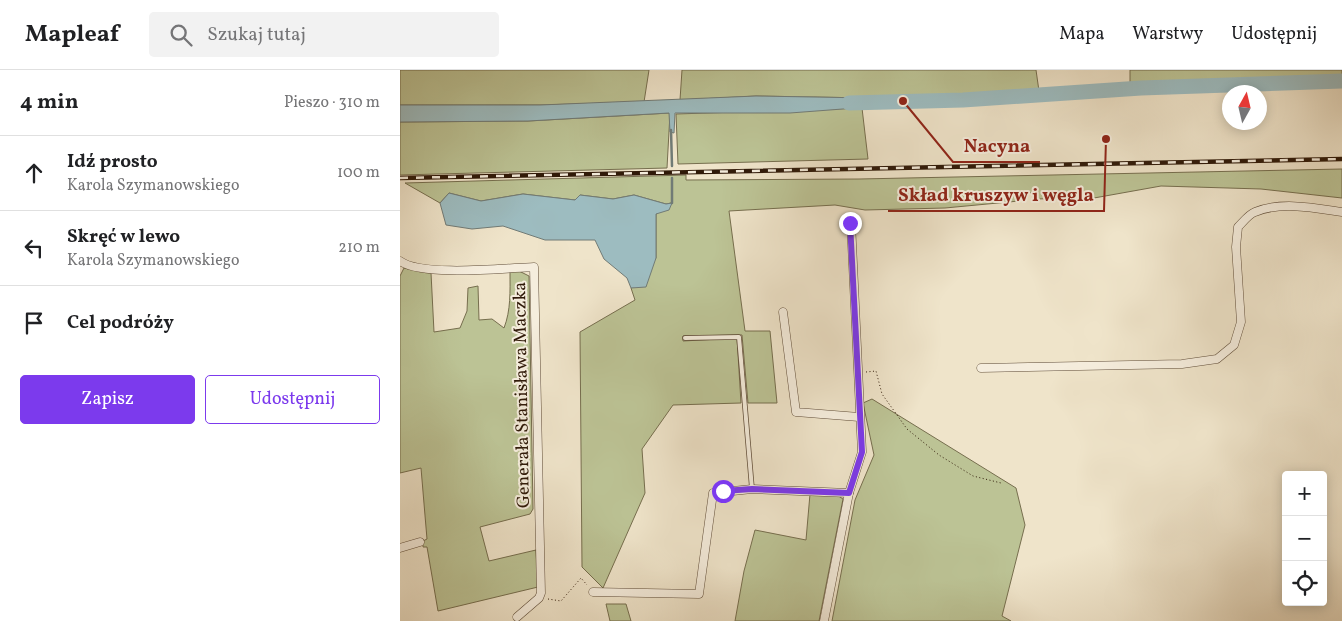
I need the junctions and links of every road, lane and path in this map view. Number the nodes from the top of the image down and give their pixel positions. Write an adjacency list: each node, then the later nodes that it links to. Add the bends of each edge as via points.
1 (1342, 212): 6 (street, via 1277,207 1254,212 1238,227 1236,247 1242,322 1234,345 1217,359 1182,364)
2 (850, 223): 7 (street)
3 (400, 261): 15 (street, Generała Stanisława Maczka, via 423,268 534,267)
4 (783, 312): 8 (street, via 796,412)
5 (685, 338): 10 (lane, via 739,336)
6 (981, 368)
7 (858, 373): 8 (street); 9 (path, via 876,371 882,394 907,428 939,455 973,476)
8 (860, 417): 11 (street, via 862,452)
9 (1000, 483)
10 (752, 489): 11 (street); 14 (street, via 713,493 698,594)
11 (849, 493): 17 (street)
12 (420, 542): 13 (street)
13 (400, 548)
14 (593, 592): 15 (path, via 581,578 561,601)
15 (539, 598): 16 (street)
16 (517, 618)
17 (824, 621)

